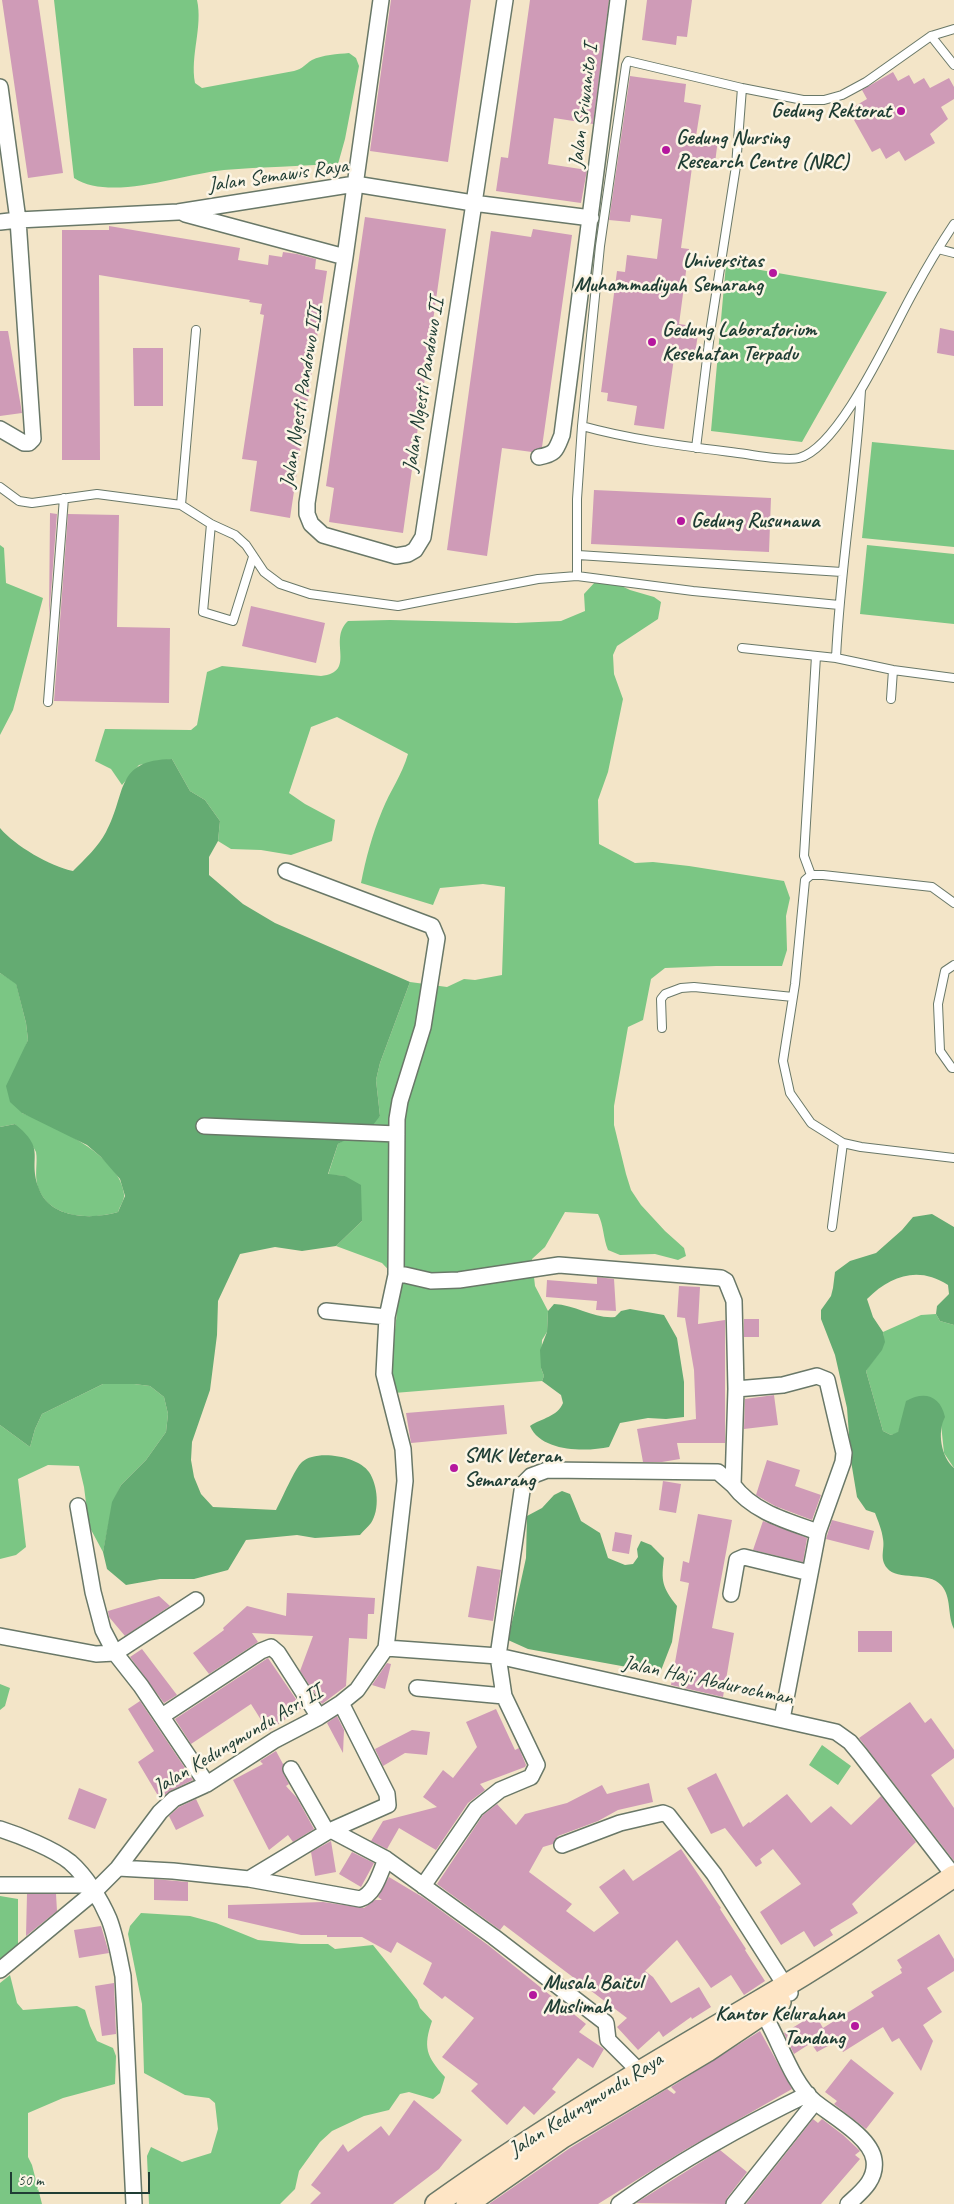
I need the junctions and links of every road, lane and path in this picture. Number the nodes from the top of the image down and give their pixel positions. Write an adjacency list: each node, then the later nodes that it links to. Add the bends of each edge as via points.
1 (381, 0): 9 (street, Jalan Ngesti Pandowo III)
2 (505, 0): 10 (street)
3 (618, 0): 12 (street, Jalan Sriwanito I)
4 (954, 29): 5 (lane)
5 (931, 36): 6 (lane); 8 (lane, via 866,82 824,100 803,100)
6 (954, 65)
7 (0, 87): 13 (street)
8 (742, 88): 21 (lane, via 631,61 626,63 600,246); 23 (lane, via 736,166)
9 (355, 184): 10 (street, Jalan Semawis Raya); 11 (street, Jalan Semawis Raya); 18 (street, Jalan Ngesti Pandowo III)
10 (473, 203): 12 (street, Jalan Semawis Raya); 30 (street, Jalan Ngesti Pandowo II, via 423,537 415,550)
11 (178, 212): 13 (street, Jalan Semawis Raya); 18 (street, Jalan Semawis Raya)
12 (591, 218): 24 (street, Jalan Sriwanito I, via 562,435 551,455)
13 (18, 220): 14 (street, Jalan Semawis Raya); 22 (street, via 33,439 24,443)
14 (0, 222)
15 (954, 224): 16 (lane)
16 (938, 249): 17 (lane); 20 (lane)
17 (954, 253)
18 (345, 258): 30 (street, Jalan Ngesti Pandowo III, via 308,490 307,514 316,530 323,535)
19 (196, 330): 27 (lane)
20 (862, 388): 23 (lane, via 836,428 816,449 799,458); 32 (lane)
21 (582, 426): 23 (lane); 29 (lane, via 577,499)
22 (0, 429)
23 (696, 448)
24 (539, 457)
25 (0, 487): 26 (lane, via 19,501 32,503)
26 (64, 498): 27 (lane, via 97,494); 41 (lane)
27 (181, 505): 28 (lane)
28 (211, 524): 31 (lane, via 234,535 246,545); 31 (lane, via 204,612 233,621)
29 (578, 555): 32 (lane); 33 (lane)
30 (396, 556)
31 (253, 557): 33 (lane, via 264,572 280,584 310,594 398,606 538,579)
32 (842, 572): 34 (lane)
33 (577, 576): 34 (lane)
34 (839, 605): 37 (lane)
35 (742, 648): 36 (lane)
36 (816, 656): 37 (lane); 43 (lane, via 804,856)
37 (836, 658): 38 (lane)
38 (893, 670): 39 (lane); 40 (lane)
39 (954, 678)
40 (891, 700)
41 (48, 702)
42 (286, 871): 50 (street, via 432,926 436,931 437,947 423,1027 400,1101)
43 (811, 875): 44 (lane, via 932,887); 46 (lane, via 805,880)
44 (954, 903)
45 (954, 965): 48 (lane, via 945,971 938,1004 940,1050)
46 (793, 996): 47 (lane, via 681,988 661,999); 51 (lane, via 783,1061 790,1093 811,1123)
47 (662, 1028)
48 (954, 1068)
49 (204, 1126): 50 (street)
50 (397, 1134): 54 (street)
51 (843, 1143): 52 (lane); 53 (lane)
52 (954, 1158)
53 (832, 1227)
54 (396, 1275): 56 (street); 57 (street, via 431,1281 458,1280 559,1265 721,1278 726,1281 734,1301)
55 (326, 1310): 56 (street)
56 (387, 1318): 65 (street, via 384,1374 403,1449 405,1481)
57 (736, 1389): 58 (street); 60 (street, via 782,1385 817,1376 827,1380 844,1453 842,1470)
58 (733, 1485): 60 (street, via 750,1504); 67 (street, via 718,1472 702,1471 547,1470 531,1476 523,1484)
59 (78, 1506): 66 (street, via 93,1592 103,1630)
60 (818, 1532): 61 (street)
61 (810, 1573): 62 (street, via 740,1558); 73 (street)
62 (731, 1594)
63 (196, 1600): 66 (street)
64 (0, 1636): 66 (street, via 96,1654)
65 (386, 1648): 67 (street, Jalan Haji Abdurochman); 70 (street, Jalan Kedungmundu Asri II, via 357,1690)
66 (115, 1653): 71 (street)
67 (498, 1656): 69 (street); 73 (street, Jalan Haji Abdurochman)
68 (417, 1688): 69 (street)
69 (504, 1696): 84 (street, via 534,1755 535,1770 531,1777 500,1790 476,1809)
70 (341, 1703): 72 (street, Jalan Kedungmundu Asri II); 77 (street, via 390,1802 386,1807)
71 (162, 1716): 72 (street, via 261,1650 271,1647 278,1652); 75 (street)
72 (320, 1717): 75 (street, Jalan Kedungmundu Asri II, via 275,1740)
73 (782, 1719): 81 (street, Jalan Haji Abdurochman, via 836,1732 850,1742)
74 (291, 1769): 77 (street)
75 (207, 1784): 80 (street, Jalan Kedungmundu Asri II, via 174,1799 160,1812)
76 (0, 1829): 85 (street, via 64,1858)
77 (329, 1831): 79 (street); 82 (street)
78 (562, 1845): 88 (street, via 620,1823 664,1813 668,1815 714,1874)
79 (386, 1859): 82 (street, via 371,1892 360,1899); 84 (street)
80 (118, 1868): 82 (street); 85 (street, Jalan Kedungmundu Asri II)
81 (954, 1876): 88 (main road)
82 (249, 1879)
83 (0, 1885): 85 (street)
84 (423, 1886): 90 (street, via 606,2023 608,2040)
85 (91, 1888): 87 (street, Jalan Kedungmundu Asri II); 92 (street, via 109,1918 123,1976)
86 (954, 1888): 88 (main road, via 877,1943)
87 (0, 1970)
88 (788, 1989): 89 (main road)
89 (752, 2014): 90 (main road, Jalan Kedungmundu Raya); 91 (street); 94 (main road, Jalan Kedungmundu Raya)
90 (638, 2070): 93 (main road, Jalan Kedungmundu Raya, via 497,2160)
91 (811, 2098): 95 (street, via 754,2120 661,2174); 96 (street); 97 (street, via 861,2139 874,2158 874,2171 868,2185)
92 (134, 2204)
93 (436, 2204)
94 (468, 2204)
95 (619, 2204)
96 (734, 2204)
97 (848, 2204)

